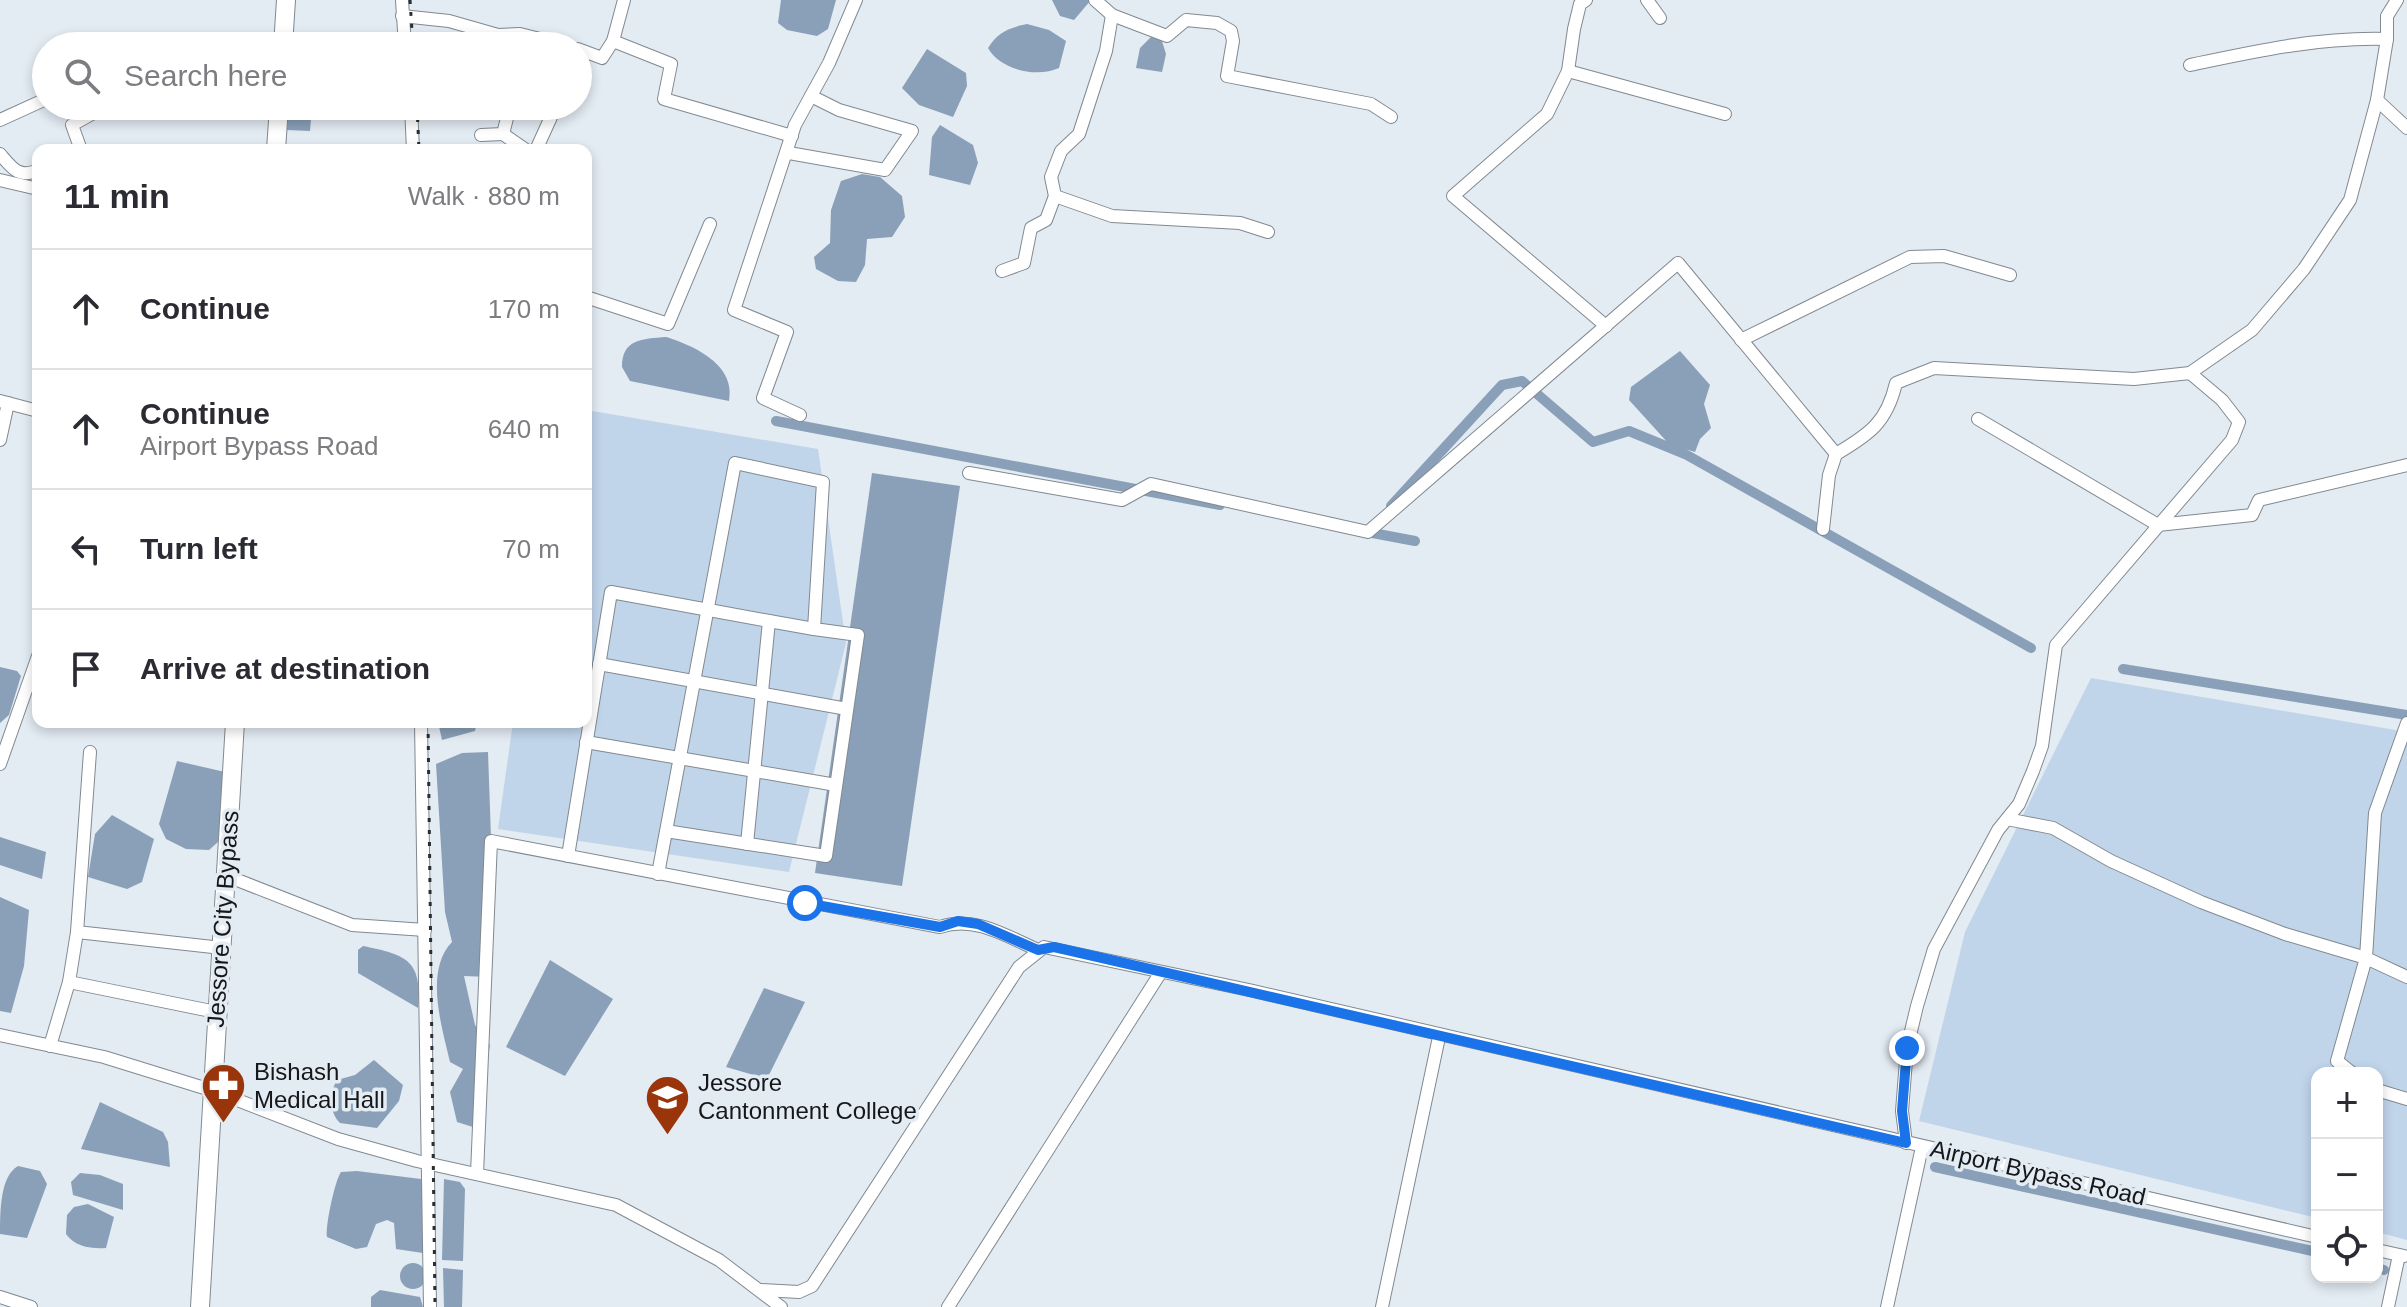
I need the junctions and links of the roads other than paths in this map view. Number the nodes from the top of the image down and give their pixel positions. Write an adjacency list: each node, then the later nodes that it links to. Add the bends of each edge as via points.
1 (286, 0): 12 (highway)
2 (402, 0): 10 (street)
3 (624, 0): 16 (street)
4 (856, 0): 20 (street)
5 (1095, 0): 9 (street)
6 (1586, 0): 19 (street, via 1580,4)
7 (1647, 0): 11 (street)
8 (2397, 0): 15 (street, via 2387,16)
9 (1112, 15): 24 (street, via 1167,36 1186,20 1217,23 1231,31 1233,41 1227,76 1371,104); 45 (street, via 1079,134 1061,151 1051,177)
10 (402, 16): 13 (street); 14 (street)
11 (1660, 18)
12 (284, 32)
13 (404, 32)
14 (488, 32)
15 (2387, 39): 18 (street, via 2301,42); 21 (street)
16 (613, 41): 17 (street, via 602,58); 34 (street, via 671,64 664,99)
17 (592, 54)
18 (2190, 65)
19 (1568, 71): 23 (street); 51 (street, via 1547,114 1453,196)
20 (811, 96): 34 (street); 40 (street, via 839,110 912,131 885,170)
21 (2377, 100): 31 (street); 53 (street, via 2350,200 2304,269 2252,330)
22 (32, 105): 25 (street)
23 (1725, 114)
24 (1391, 117)
25 (0, 120)
26 (81, 120): 35 (street, via 72,125)
27 (278, 120): 36 (highway)
28 (412, 120): 37 (street)
29 (506, 120): 32 (street)
30 (550, 120): 39 (street)
31 (2407, 128)
32 (503, 134): 33 (street); 38 (street)
33 (481, 135)
34 (792, 136): 56 (street, via 734,310 787,332 763,398)
35 (79, 144)
36 (276, 144)
37 (413, 144)
38 (517, 144)
39 (539, 144)
40 (789, 153)
41 (0, 154): 42 (street, via 18,174)
42 (32, 173)
43 (0, 180): 44 (street)
44 (32, 188)
45 (1055, 196): 47 (street, via 1112,216 1240,223); 48 (street, via 1046,220 1031,228 1024,263)
46 (710, 224): 50 (street, via 668,324)
47 (1268, 232)
48 (1002, 271)
49 (2010, 275): 52 (street, via 1944,256 1910,257)
50 (592, 299)
51 (1606, 326): 52 (street, via 1678,263); 61 (street, via 1368,532 1151,484 1122,500)
52 (1741, 340): 59 (street)
53 (2190, 373): 59 (street, via 2134,379 1934,368 1896,383 1890,409 1876,426); 62 (street, via 2239,422 2232,440)
54 (4, 402): 55 (street); 58 (street)
55 (32, 409)
56 (800, 415)
57 (1978, 419): 62 (street)
58 (0, 440)
59 (1836, 454): 63 (street)
60 (2407, 465): 62 (street, via 2259,500 2252,515)
61 (969, 473)
62 (2158, 525): 83 (street, via 2056,645 2042,746 2019,804)
63 (1823, 529)
64 (707, 609): 65 (street); 66 (street, via 735,463 823,482); 67 (street, via 611,592); 69 (street)
65 (769, 621): 66 (street); 70 (street)
66 (814, 629): 72 (street, via 858,635)
67 (599, 664): 69 (street); 71 (street)
68 (32, 673): 80 (street)
69 (694, 680): 70 (street); 79 (street)
70 (759, 694): 72 (street); 81 (street)
71 (592, 706)
72 (847, 709): 82 (street)
73 (2407, 723): 93 (street, via 2375,813)
74 (235, 728): 88 (highway, Jessore City Bypass)
75 (421, 728): 89 (street)
76 (588, 728): 77 (street)
77 (586, 742): 79 (street); 86 (street)
78 (90, 752): 90 (street)
79 (680, 758): 81 (street); 84 (street)
80 (0, 764)
81 (753, 770): 82 (street); 85 (street)
82 (836, 785): 85 (street, via 826,856)
83 (2007, 819): 93 (street, via 2053,828 2201,902); 105 (street, via 1934,949 1917,1006 1905,1079)
84 (666, 831): 85 (street); 87 (street)
85 (747, 844)
86 (568, 856): 87 (street, Airport Bypass Road); 108 (street, Airport Bypass Road, via 491,841)
87 (658, 874): 92 (street, Airport Bypass Road, via 940,927 958,921 978,924)
88 (227, 876): 89 (street, via 352,925); 91 (highway, Jessore City Bypass)
89 (425, 930): 107 (street)
90 (77, 932): 91 (street); 96 (street)
91 (222, 948): 97 (highway, Jessore City Bypass)
92 (1038, 950): 94 (street, Airport Bypass Road, via 1054,947); 112 (street, via 1019,967 812,1286 799,1292)
93 (2366, 958): 95 (street); 101 (street, via 2337,1061)
94 (1161, 972): 99 (street, Airport Bypass Road, via 1246,996); 118 (street)
95 (2407, 977)
96 (69, 982): 97 (street); 100 (street)
97 (216, 1012): 102 (highway, Jessore City Bypass)
98 (0, 1035): 100 (street)
99 (1439, 1037): 105 (street, Airport Bypass Road); 119 (street)
100 (50, 1046): 102 (street)
101 (2344, 1067)
102 (214, 1091): 107 (street, via 338,1139); 115 (highway, Jessore City Bypass)
103 (2383, 1092): 104 (street)
104 (2407, 1099)
105 (1906, 1143): 106 (street, Airport Bypass Road)
106 (1922, 1147): 109 (street, Airport Bypass Road); 120 (street)
107 (426, 1163): 108 (street); 116 (street)
108 (477, 1174): 112 (street, via 616,1205 719,1260)
109 (2311, 1236)
110 (2383, 1251): 111 (street)
111 (2403, 1256): 121 (street)
112 (761, 1290): 117 (street)
113 (0, 1297): 114 (street)
114 (31, 1307)
115 (200, 1307)
116 (430, 1307)
117 (781, 1307)
118 (948, 1307)
119 (1382, 1307)
120 (1887, 1307)
121 (2388, 1307)

